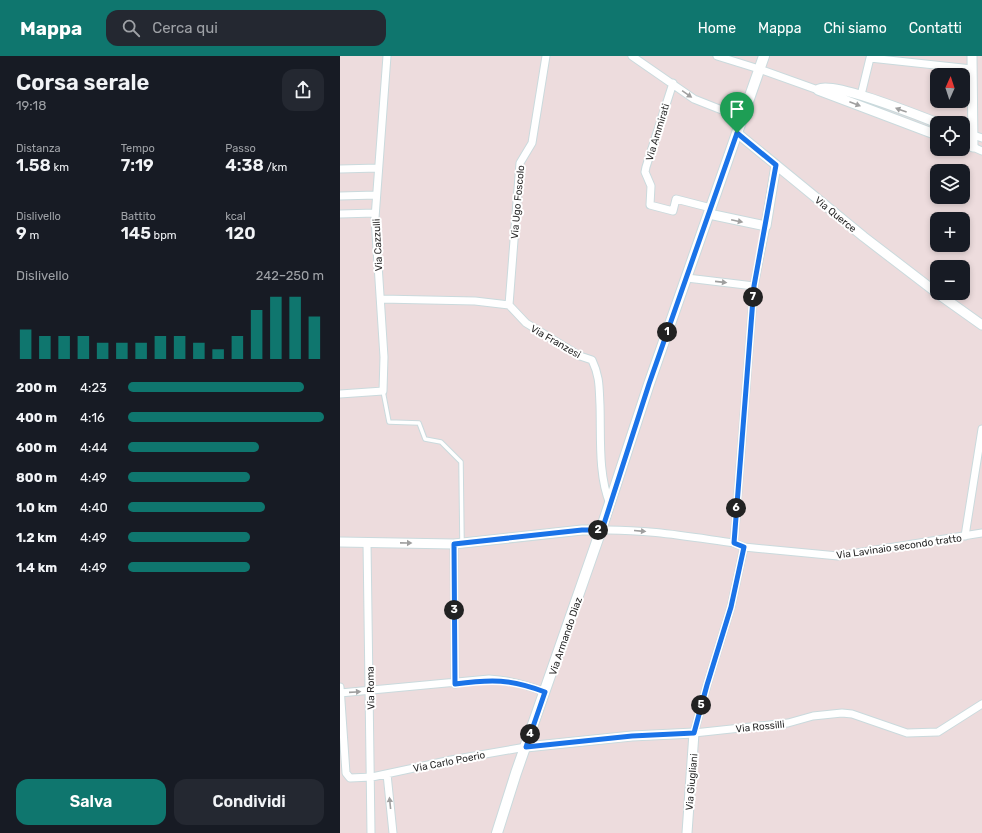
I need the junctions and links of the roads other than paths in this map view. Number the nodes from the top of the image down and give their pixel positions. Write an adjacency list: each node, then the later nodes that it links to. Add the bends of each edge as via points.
1 (387, 56): 21 (street, Via Cazzulli)
2 (546, 56): 34 (street, Via Ugo Foscolo, via 532,143 520,163)
3 (632, 56): 9 (street)
4 (717, 56): 7 (street)
5 (764, 56): 7 (main road, Via Armando Diaz)
6 (972, 56): 8 (street)
7 (759, 69): 10 (street); 12 (main road, Via Armando Diaz)
8 (972, 69): 11 (street, via 870,58); 16 (street)
9 (673, 83): 12 (street, one-way to 12, via 694,99); 25 (street, Via Ammirati, via 645,172 652,186 650,205 673,211 676,200)
10 (818, 90): 11 (street, via 828,88); 14 (street, one-way to 14)
11 (861, 95): 13 (street, one-way to 11)
12 (742, 118): 15 (main road, Via Armando Diaz)
13 (930, 120)
14 (930, 132)
15 (737, 133): 20 (street, Via Querce); 25 (main road, Via Armando Diaz)
16 (978, 137): 18 (street)
17 (970, 146): 18 (street)
18 (973, 147): 19 (street)
19 (982, 151)
20 (776, 165): 28 (street); 31 (street, Via Querce)
21 (378, 168): 22 (street); 24 (street, Via Cazzulli)
22 (340, 169)
23 (340, 196): 24 (street)
24 (376, 196): 26 (street, Via Cazzulli)
25 (710, 211): 28 (street, one-way to 28); 29 (main road, Via Armando Diaz)
26 (375, 213): 27 (street); 32 (street, Via Cazzulli)
27 (340, 214)
28 (766, 226): 30 (street)
29 (687, 278): 30 (street, one-way to 30); 39 (main road, Via Armando Diaz)
30 (754, 286): 45 (street)
31 (930, 288)
32 (380, 299): 34 (street, via 475,301); 36 (street, Via Cazzulli, via 384,357)
33 (947, 300): 35 (street, Via Querce)
34 (508, 305): 39 (street, Via Franzesi, via 526,323 580,356 592,360 598,373 602,458 606,495)
35 (982, 325)
36 (383, 391): 37 (street); 46 (lane, via 389,422 419,423 424,439 441,442 461,462)
37 (340, 394)
38 (982, 429): 42 (street)
39 (610, 504): 40 (main road, Via Armando Diaz)
40 (602, 530): 45 (street, Via Lavinaio secondo tratto, one-way to 45, via 653,532); 46 (street); 51 (main road, Via Armando Diaz)
41 (982, 533): 42 (street, Via Lavinaio secondo tratto)
42 (965, 536): 47 (street, Via Lavinaio secondo tratto, via 838,556)
43 (340, 542): 44 (street)
44 (367, 542): 46 (street, one-way to 46); 50 (street, Via Roma)
45 (734, 543): 47 (street, Via Lavinaio secondo tratto)
46 (458, 544): 48 (street)
47 (744, 547): 54 (street, Via Giugliani, via 731,607)
48 (455, 684): 50 (street); 51 (street, via 489,679 504,680)
49 (340, 687): 52 (street)
50 (370, 691): 52 (street, one-way to 50); 57 (street, Via Roma)
51 (545, 692): 55 (main road, Via Armando Diaz)
52 (340, 693): 57 (street, Via Carlo Poerio, via 346,773 350,778)
53 (982, 704): 54 (street, Via Rossilli, via 938,732 932,733 907,733 842,713 812,716 788,723)
54 (694, 733): 55 (street, Via Rossilli, via 632,736); 61 (street, Via Giugliani)
55 (526, 747): 56 (street, Via Carlo Poerio); 60 (main road, Via Armando Diaz)
56 (387, 774): 57 (street, Via Carlo Poerio); 59 (street, one-way to 56)
57 (372, 777): 58 (street, Via Roma)
58 (372, 833)
59 (393, 833)
60 (497, 833)
61 (687, 833)

